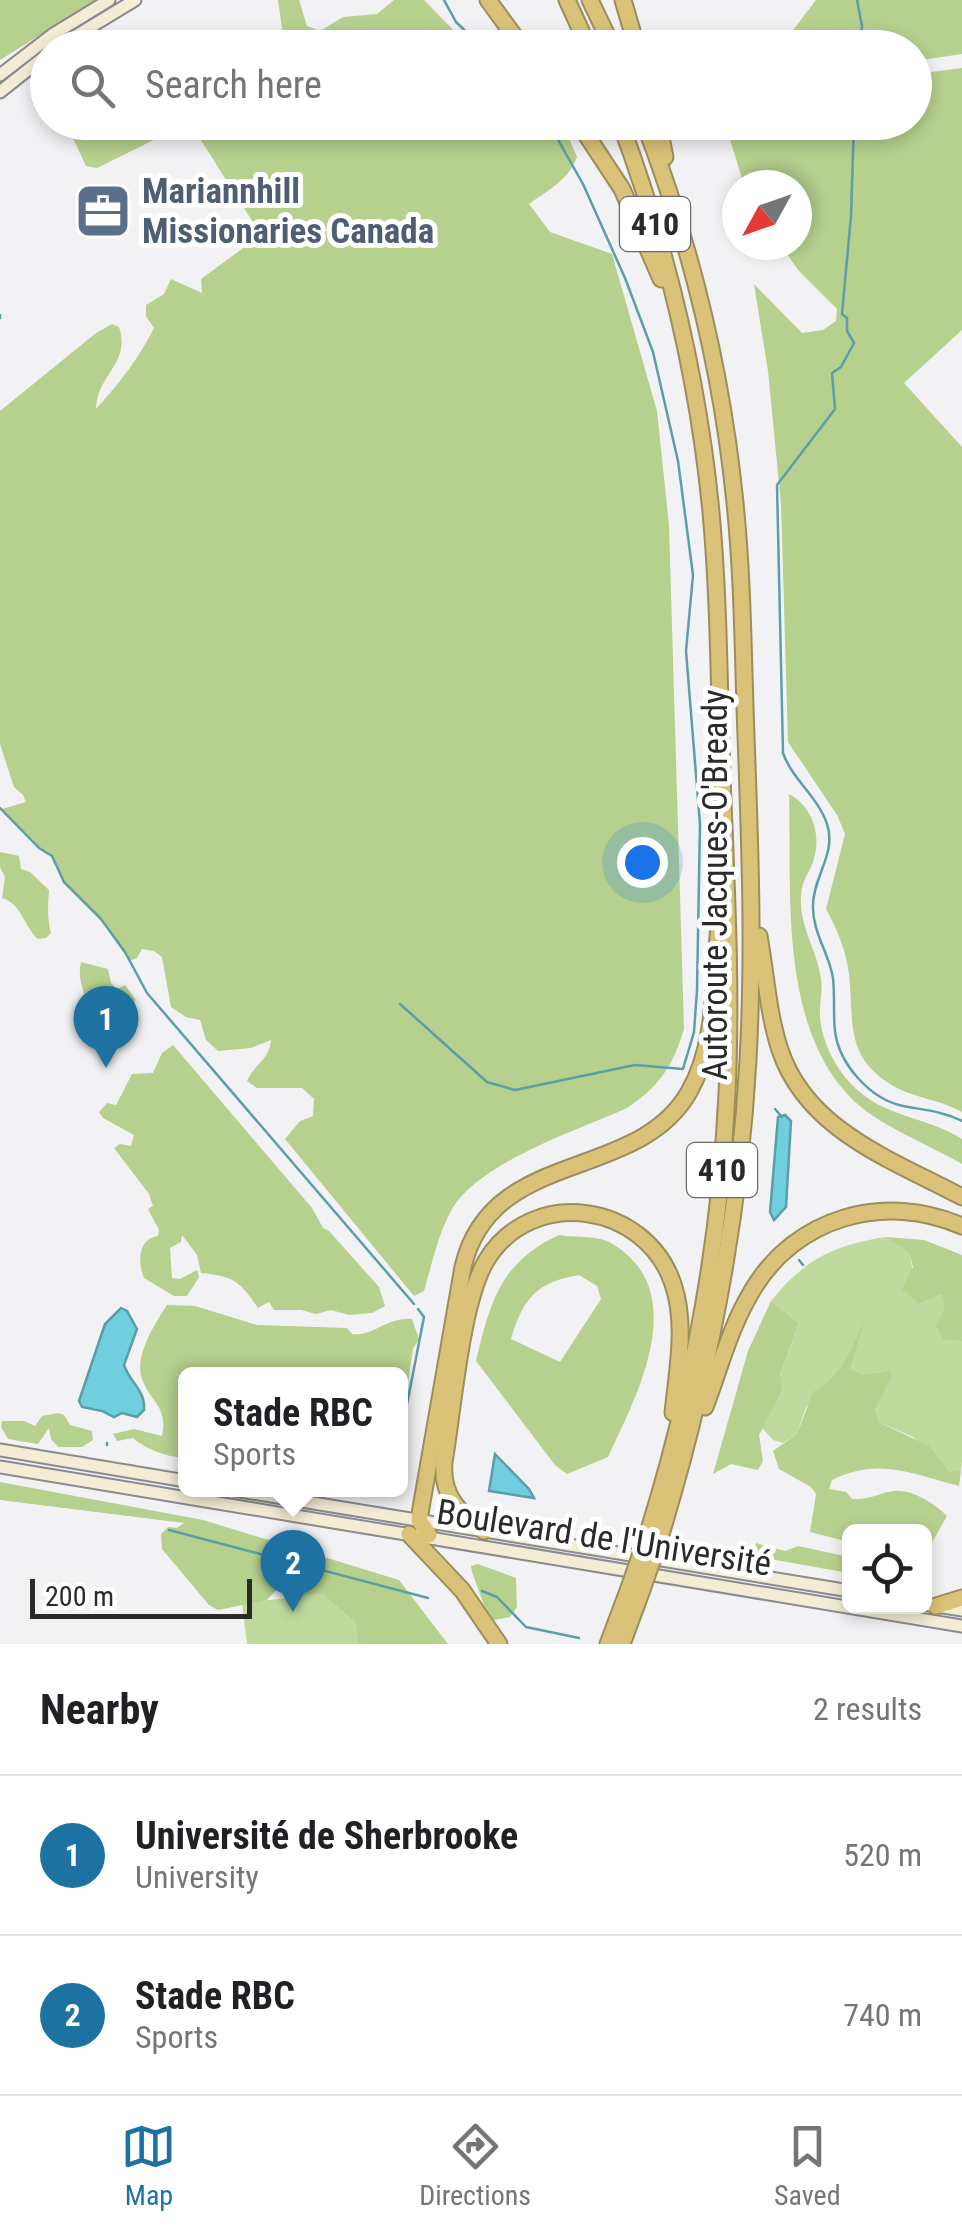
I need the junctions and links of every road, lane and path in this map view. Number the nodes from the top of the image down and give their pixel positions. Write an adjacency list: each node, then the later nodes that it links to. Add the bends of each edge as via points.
1 (108, 0): 7 (main road)
2 (136, 0): 8 (main road)
3 (488, 0): 9 (highway)
4 (567, 0): 10 (highway)
5 (590, 0): 11 (highway)
6 (623, 0): 12 (highway)
7 (60, 30)
8 (86, 30)
9 (510, 30)
10 (581, 30)
11 (604, 30)
12 (632, 30)
13 (30, 52): 15 (main road)
14 (30, 68): 16 (main road)
15 (0, 75)
16 (0, 92)
17 (590, 140): 22 (highway, via 622,188)
18 (626, 140): 22 (highway, Autoroute Jacques-O'Bready / 410)
19 (650, 140): 21 (highway, Autoroute Jacques-O'Bready / 410)
20 (662, 140): 21 (highway)
21 (680, 225): 24 (highway, Autoroute Jacques-O'Bready / 410, via 711,348 734,490)
22 (682, 328): 23 (highway, Autoroute Jacques-O'Bready / 410, via 711,517)
23 (725, 868): 29 (highway, Autoroute Jacques-O'Bready / 410, via 722,1172); 34 (highway, via 707,1040 683,1102 646,1134 513,1193 472,1236)
24 (750, 892): 25 (highway, via 775,1032 799,1090 842,1132); 29 (highway, Autoroute Jacques-O'Bready / 410, via 750,1039 737,1188 716,1321)
25 (962, 1197)
26 (962, 1226): 29 (highway, via 915,1212 869,1212 836,1220 789,1246 744,1306)
27 (0, 1450): 30 (main road)
28 (0, 1466): 31 (main road, Boulevard de l'Université)
29 (674, 1466): 35 (highway, via 680,1329 666,1268 620,1222 580,1212 545,1216 518,1228 492,1252 470,1310 444,1474 452,1504); 38 (highway, Autoroute Jacques-O'Bready, bridge)
30 (178, 1480)
31 (178, 1496)
32 (186, 1497): 36 (main road, Boulevard de l'Université)
33 (277, 1497): 34 (main road, Boulevard de l'Université)
34 (419, 1520): 35 (main road, Boulevard de l'Université); 37 (highway)
35 (484, 1531): 39 (main road, Boulevard de l'Université)
36 (409, 1534): 37 (main road, Boulevard de l'Université); 45 (highway, via 456,1582)
37 (430, 1535): 44 (main road, Boulevard de l'Université)
38 (636, 1589): 46 (highway, Autoroute Jacques-O'Bready); 47 (highway, Autoroute Jacques-O'Bready)
39 (842, 1590)
40 (962, 1598): 41 (highway)
41 (932, 1605)
42 (932, 1605): 43 (main road)
43 (962, 1610)
44 (960, 1628)
45 (498, 1644)
46 (608, 1644)
47 (622, 1644)

